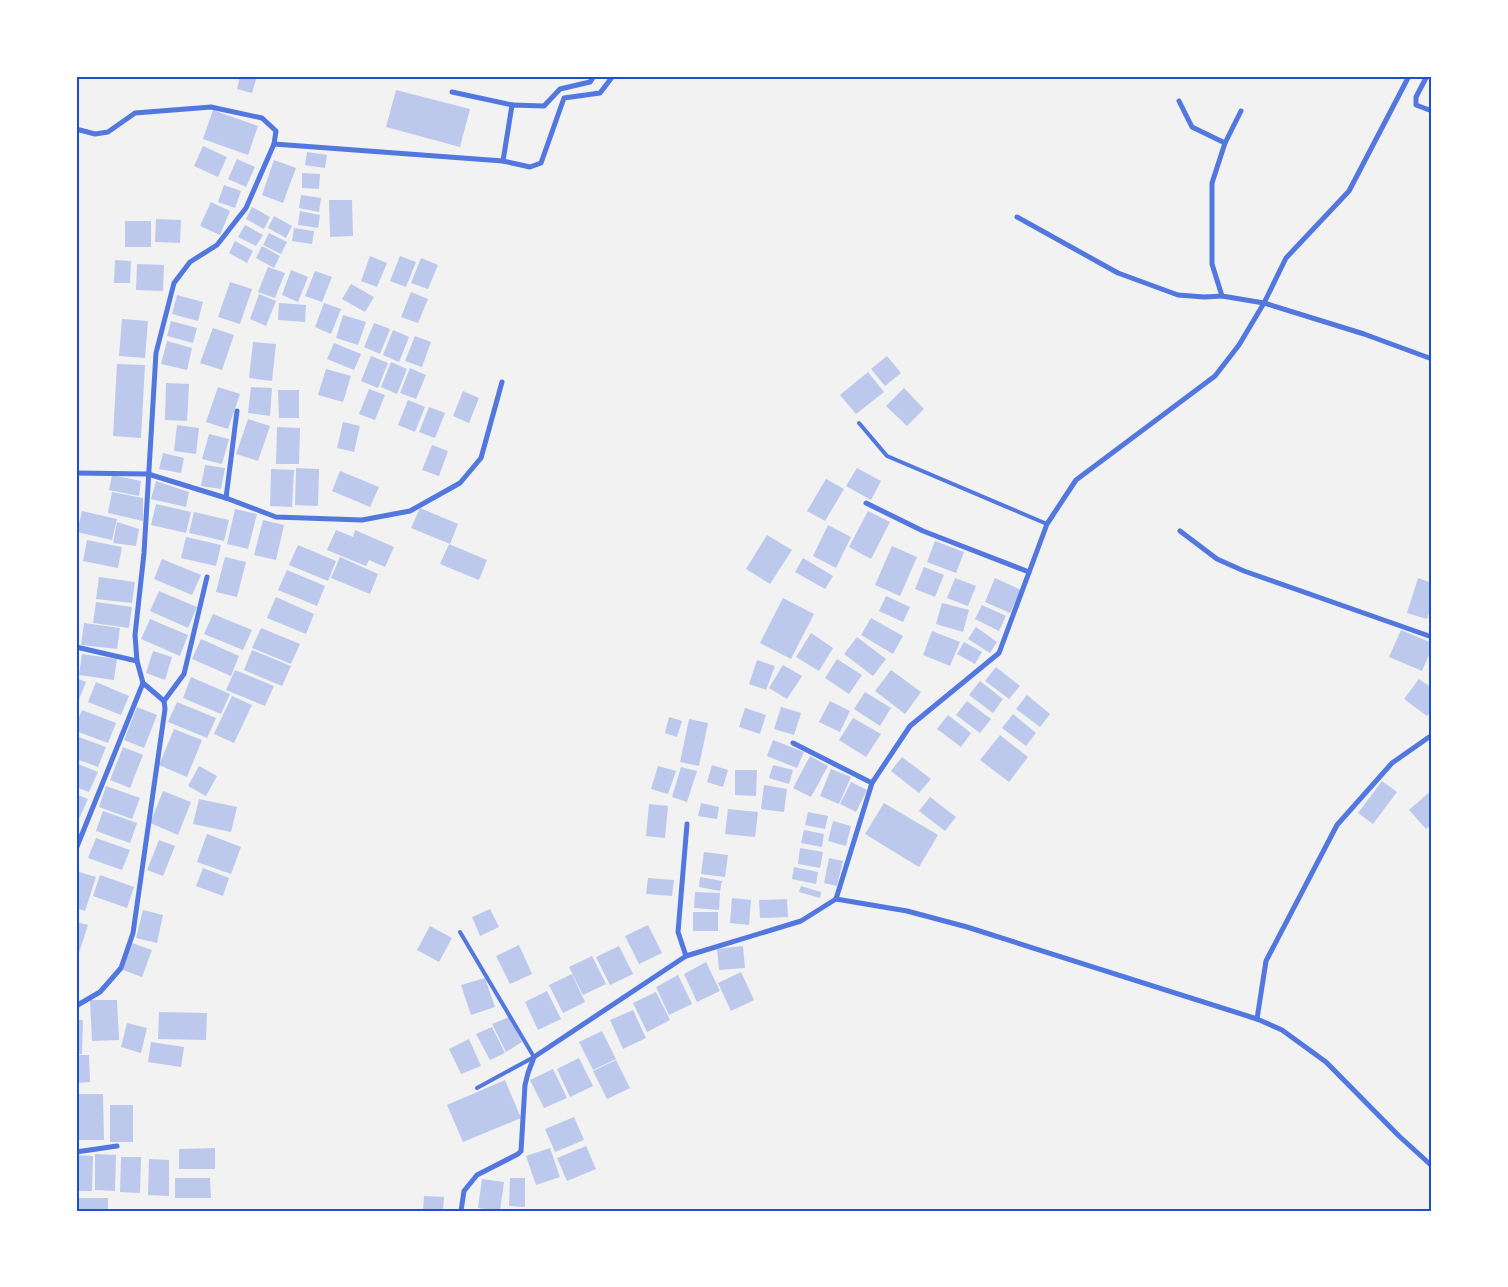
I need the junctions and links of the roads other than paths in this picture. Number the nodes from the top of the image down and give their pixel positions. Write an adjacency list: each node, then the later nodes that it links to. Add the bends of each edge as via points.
1 (594, 76): 7 (street, via 590,82 560,89 544,106)
2 (613, 76): 13 (street, via 600,93 564,98 540,163 530,167)
3 (1409, 76): 16 (street, via 1349,191 1286,258)
4 (1427, 76): 9 (street, via 1416,97 1416,106)
5 (452, 92): 7 (street)
6 (1179, 101): 11 (street, via 1192,127)
7 (512, 105): 13 (street)
8 (1241, 111): 11 (street)
9 (1432, 111)
10 (76, 129): 12 (street, via 95,134 108,132 135,113 211,107 262,118 276,131)
11 (1225, 143): 15 (street, via 1212,183 1212,264)
12 (274, 144): 13 (street); 22 (street, via 246,208 217,245 190,262 174,284 156,353)
13 (503, 161)
14 (1017, 217): 15 (street, via 1118,273 1178,295)
15 (1222, 296): 16 (street)
16 (1264, 303): 17 (street); 25 (street, via 1239,345 1215,376 1076,480)
17 (1432, 359)
18 (502, 382): 23 (street, via 481,458 460,483 410,512 362,520 276,517)
19 (237, 411): 23 (street)
20 (859, 423): 25 (lane, via 887,456)
21 (76, 474): 22 (street)
22 (148, 474): 23 (street); 31 (street, via 135,635)
23 (226, 498)
24 (866, 503): 27 (street, via 923,531)
25 (1047, 524): 27 (street)
26 (1180, 531): 29 (street, via 1217,559 1244,571)
27 (1029, 572): 36 (street, via 998,653 910,726)
28 (207, 577): 33 (street, via 184,674)
29 (1432, 637)
30 (76, 646): 31 (street)
31 (137, 661): 32 (street)
32 (143, 684): 33 (street); 38 (street)
33 (164, 701): 42 (street, via 166,709 133,933 120,968 100,992)
34 (1432, 735): 43 (street, via 1392,763 1337,825 1266,961)
35 (793, 743): 36 (street)
36 (872, 783): 39 (street)
37 (687, 824): 41 (street, via 678,932)
38 (76, 849)
39 (836, 899): 41 (street, via 801,921); 43 (street, via 906,912 966,928)
40 (460, 932): 44 (lane)
41 (686, 956): 44 (street)
42 (76, 1006)
43 (1257, 1020): 48 (street, via 1282,1030 1326,1062)
44 (534, 1058): 45 (lane); 49 (street, via 525,1085 521,1151 478,1174 464,1191)
45 (476, 1088)
46 (118, 1146): 47 (street)
47 (76, 1152)
48 (1432, 1166)
49 (461, 1211)

